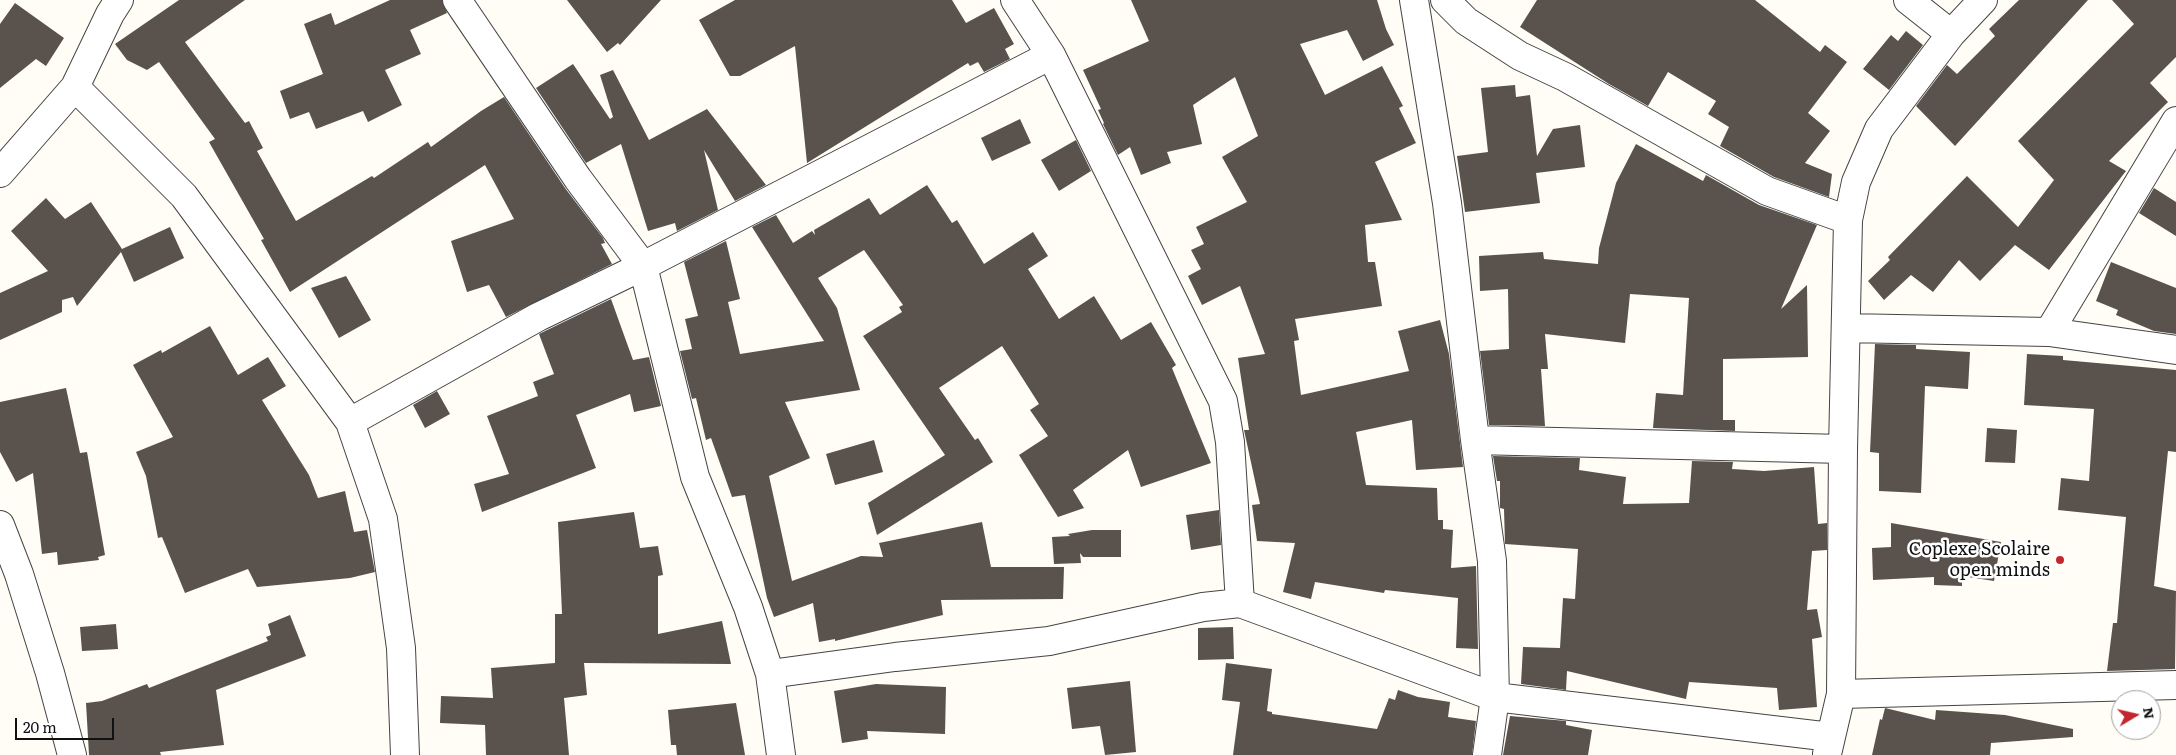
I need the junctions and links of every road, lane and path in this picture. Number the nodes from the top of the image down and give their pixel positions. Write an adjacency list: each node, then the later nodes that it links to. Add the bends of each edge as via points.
1 (119, 0): 10 (street)
2 (457, 0): 14 (street, via 578,179)
3 (1015, 0): 9 (street)
4 (1414, 0): 19 (street, via 1447,203)
5 (1445, 0): 13 (street, via 1466,21 1520,56 1750,182)
6 (1908, 0): 8 (street)
7 (1983, 0): 8 (street)
8 (1951, 34): 13 (street, via 1879,129 1856,182)
9 (1051, 54): 14 (street); 22 (street, via 1223,401 1230,442)
10 (75, 87): 12 (street); 18 (street, via 184,196)
11 (2176, 120): 16 (street)
12 (0, 173)
13 (1848, 220): 15 (street)
14 (643, 266): 18 (street, via 538,317); 23 (street, via 698,488 748,607)
15 (1846, 328): 16 (street); 20 (street)
16 (2049, 332): 17 (street)
17 (2176, 350)
18 (350, 422): 29 (street, via 383,519 401,648)
19 (1475, 440): 20 (street); 26 (street, via 1492,561)
20 (1843, 449): 25 (street)
21 (0, 525): 28 (street, via 50,673)
22 (1240, 603): 23 (street, via 1203,607 1049,641); 26 (street)
23 (770, 674): 30 (street)
24 (2176, 685): 25 (street)
25 (1841, 694): 27 (street)
26 (1494, 697): 27 (street); 31 (street)
27 (1829, 746)
28 (72, 755)
29 (405, 755)
30 (781, 755)
31 (1487, 755)

